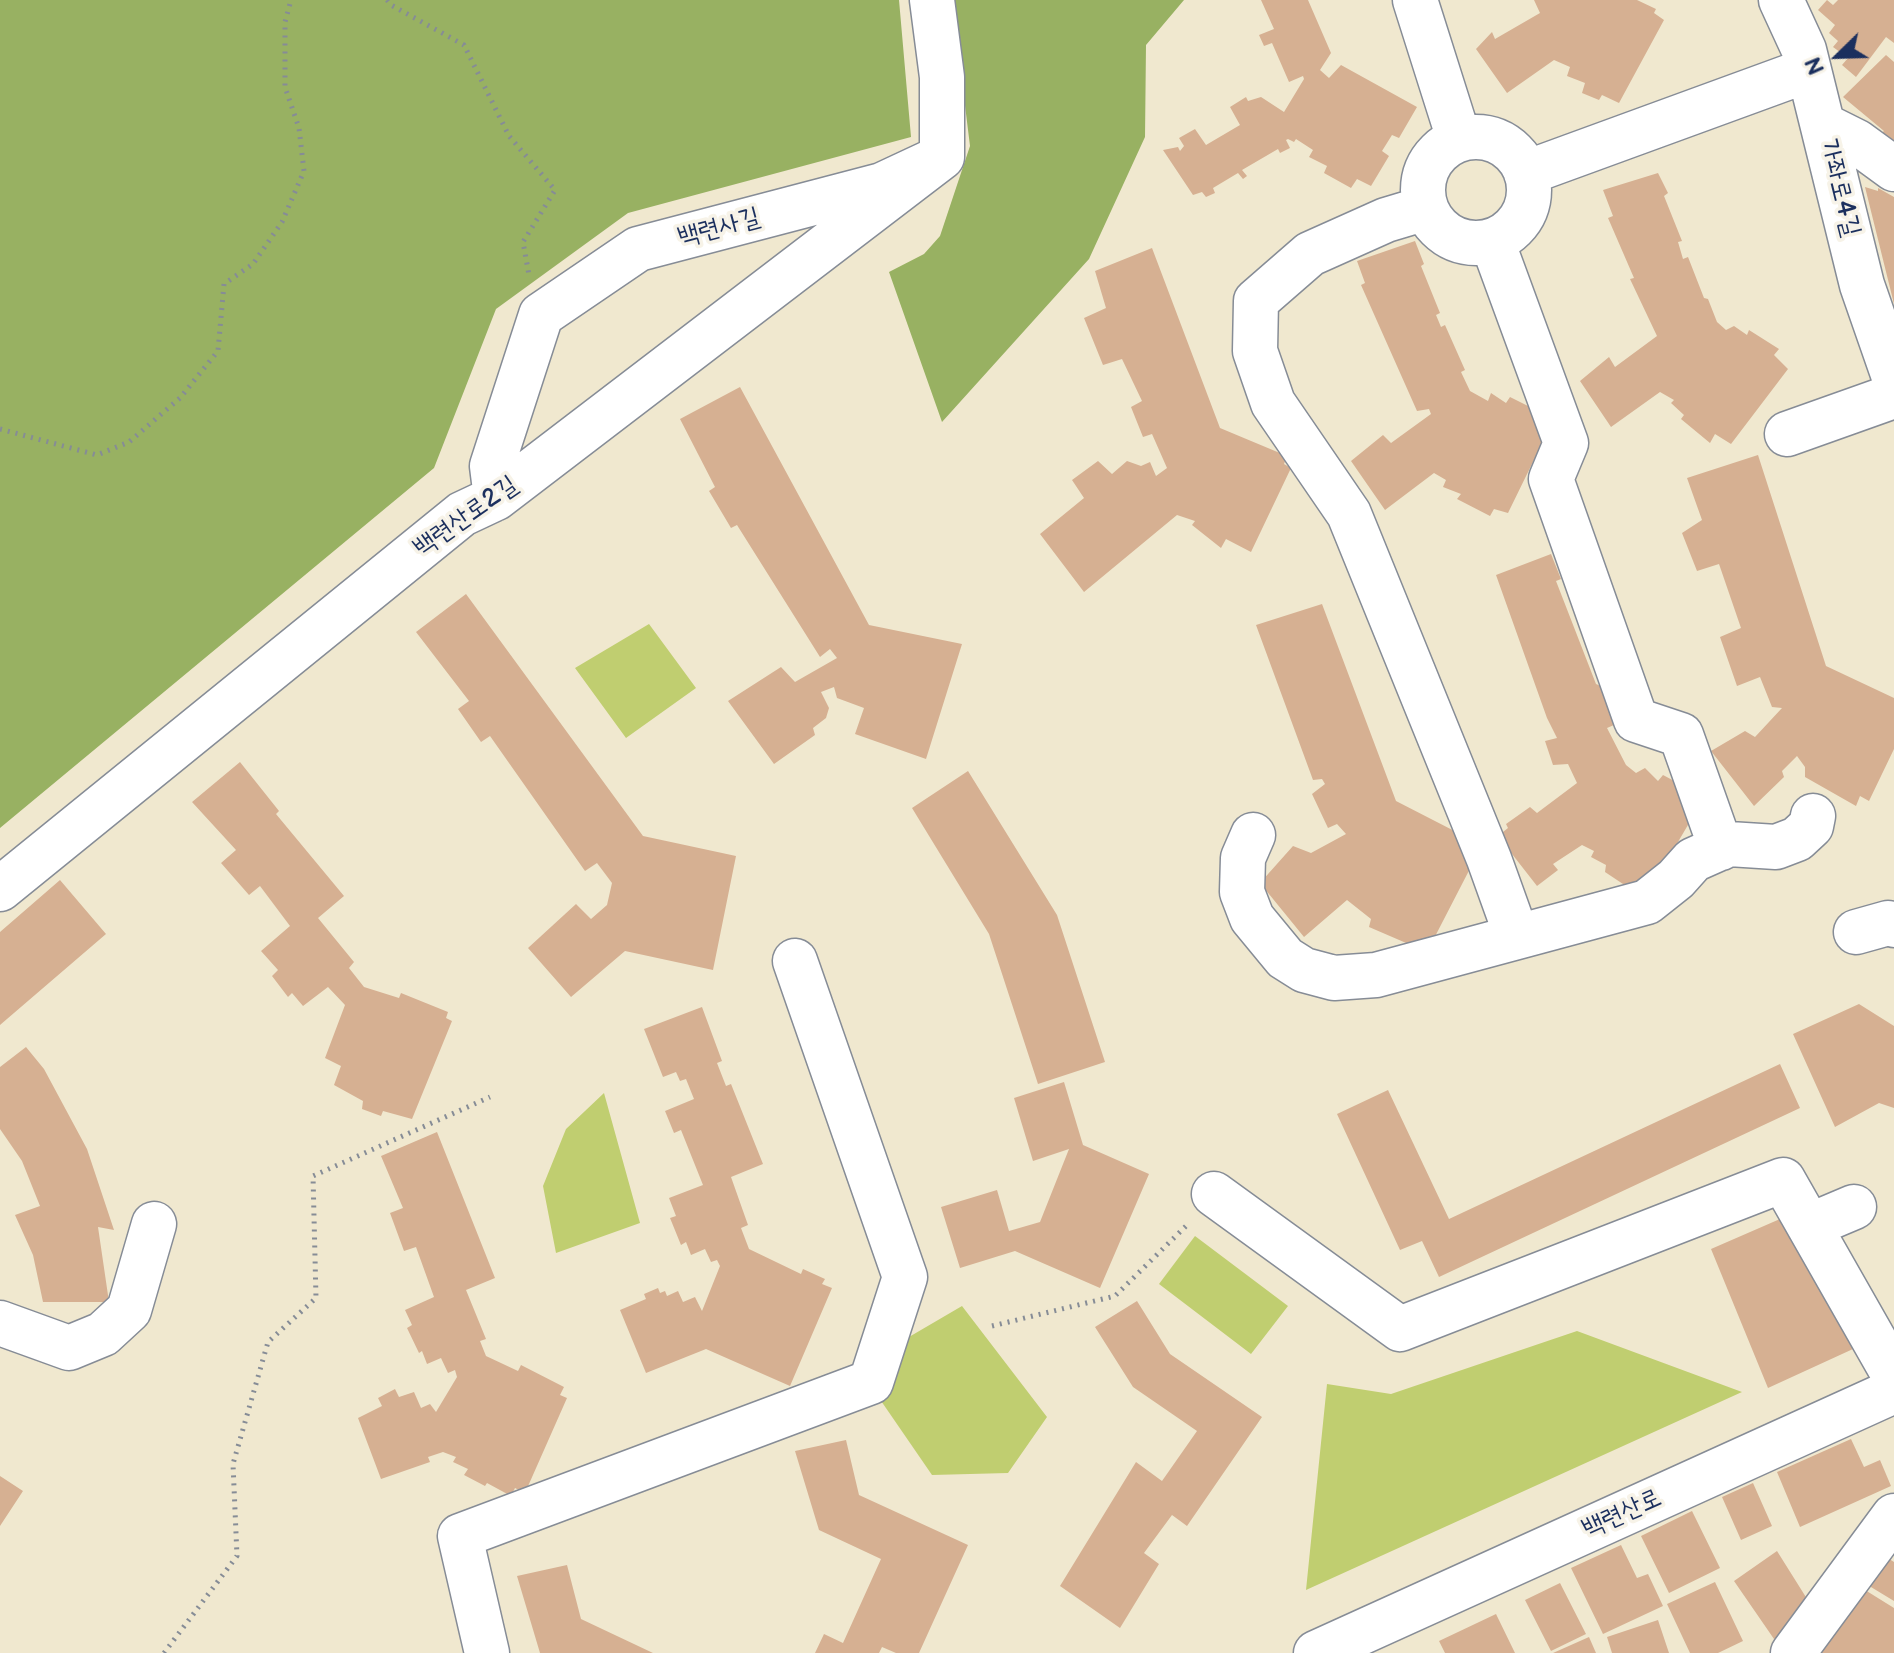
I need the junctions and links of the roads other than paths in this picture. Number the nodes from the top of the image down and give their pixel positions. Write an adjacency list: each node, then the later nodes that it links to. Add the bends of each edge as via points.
1 (932, 0): 7 (street, via 942,77)
2 (1415, 0): 6 (street)
3 (1781, 0): 4 (street, 가좌로4길)
4 (1808, 70): 5 (street, 가좌로4길); 9 (street)
5 (1823, 125): 8 (street); 12 (street, 가좌로4길, via 1862,285)
6 (1459, 139): 9 (street, via 1492,139 1519,159); 10 (street, via 1445,146 1425,173)
7 (942, 157): 14 (street, 백련산로2길); 14 (street, 백련사길, via 882,185 638,249 541,315 492,466)
8 (1894, 169)
9 (1526, 173): 11 (street, via 1529,190 1519,221)
10 (1426, 208): 11 (street, via 1445,233 1460,241); 19 (street, via 1310,254 1256,301 1255,351 1273,403 1349,514)
11 (1492, 241): 17 (street, via 1566,443 1551,479 1636,720 1681,735)
12 (1893, 375): 13 (street)
13 (1787, 434)
14 (496, 498): 18 (street, 백련산로2길, via 462,514)
15 (1813, 816): 17 (street, via 1811,826 1797,839 1776,847)
16 (1253, 835): 19 (street, via 1243,858 1242,892 1252,918 1285,958 1304,970 1334,978 1376,975)
17 (1721, 848): 19 (street, via 1693,860 1647,902)
18 (0, 889)
19 (1517, 937)
20 (795, 961): 30 (street, via 905,1277 871,1382 460,1536)
21 (1205, 1205): 24 (street, via 1400,1329 1783,1180)
22 (1854, 1207): 24 (street)
23 (154, 1224): 25 (street, via 129,1310 103,1334 69,1348)
24 (1809, 1226): 26 (street)
25 (0, 1323)
26 (1894, 1375)
27 (1894, 1391): 29 (street, 백련산로)
28 (1894, 1516): 31 (street)
29 (1342, 1648)
30 (487, 1653)
31 (1793, 1653)

